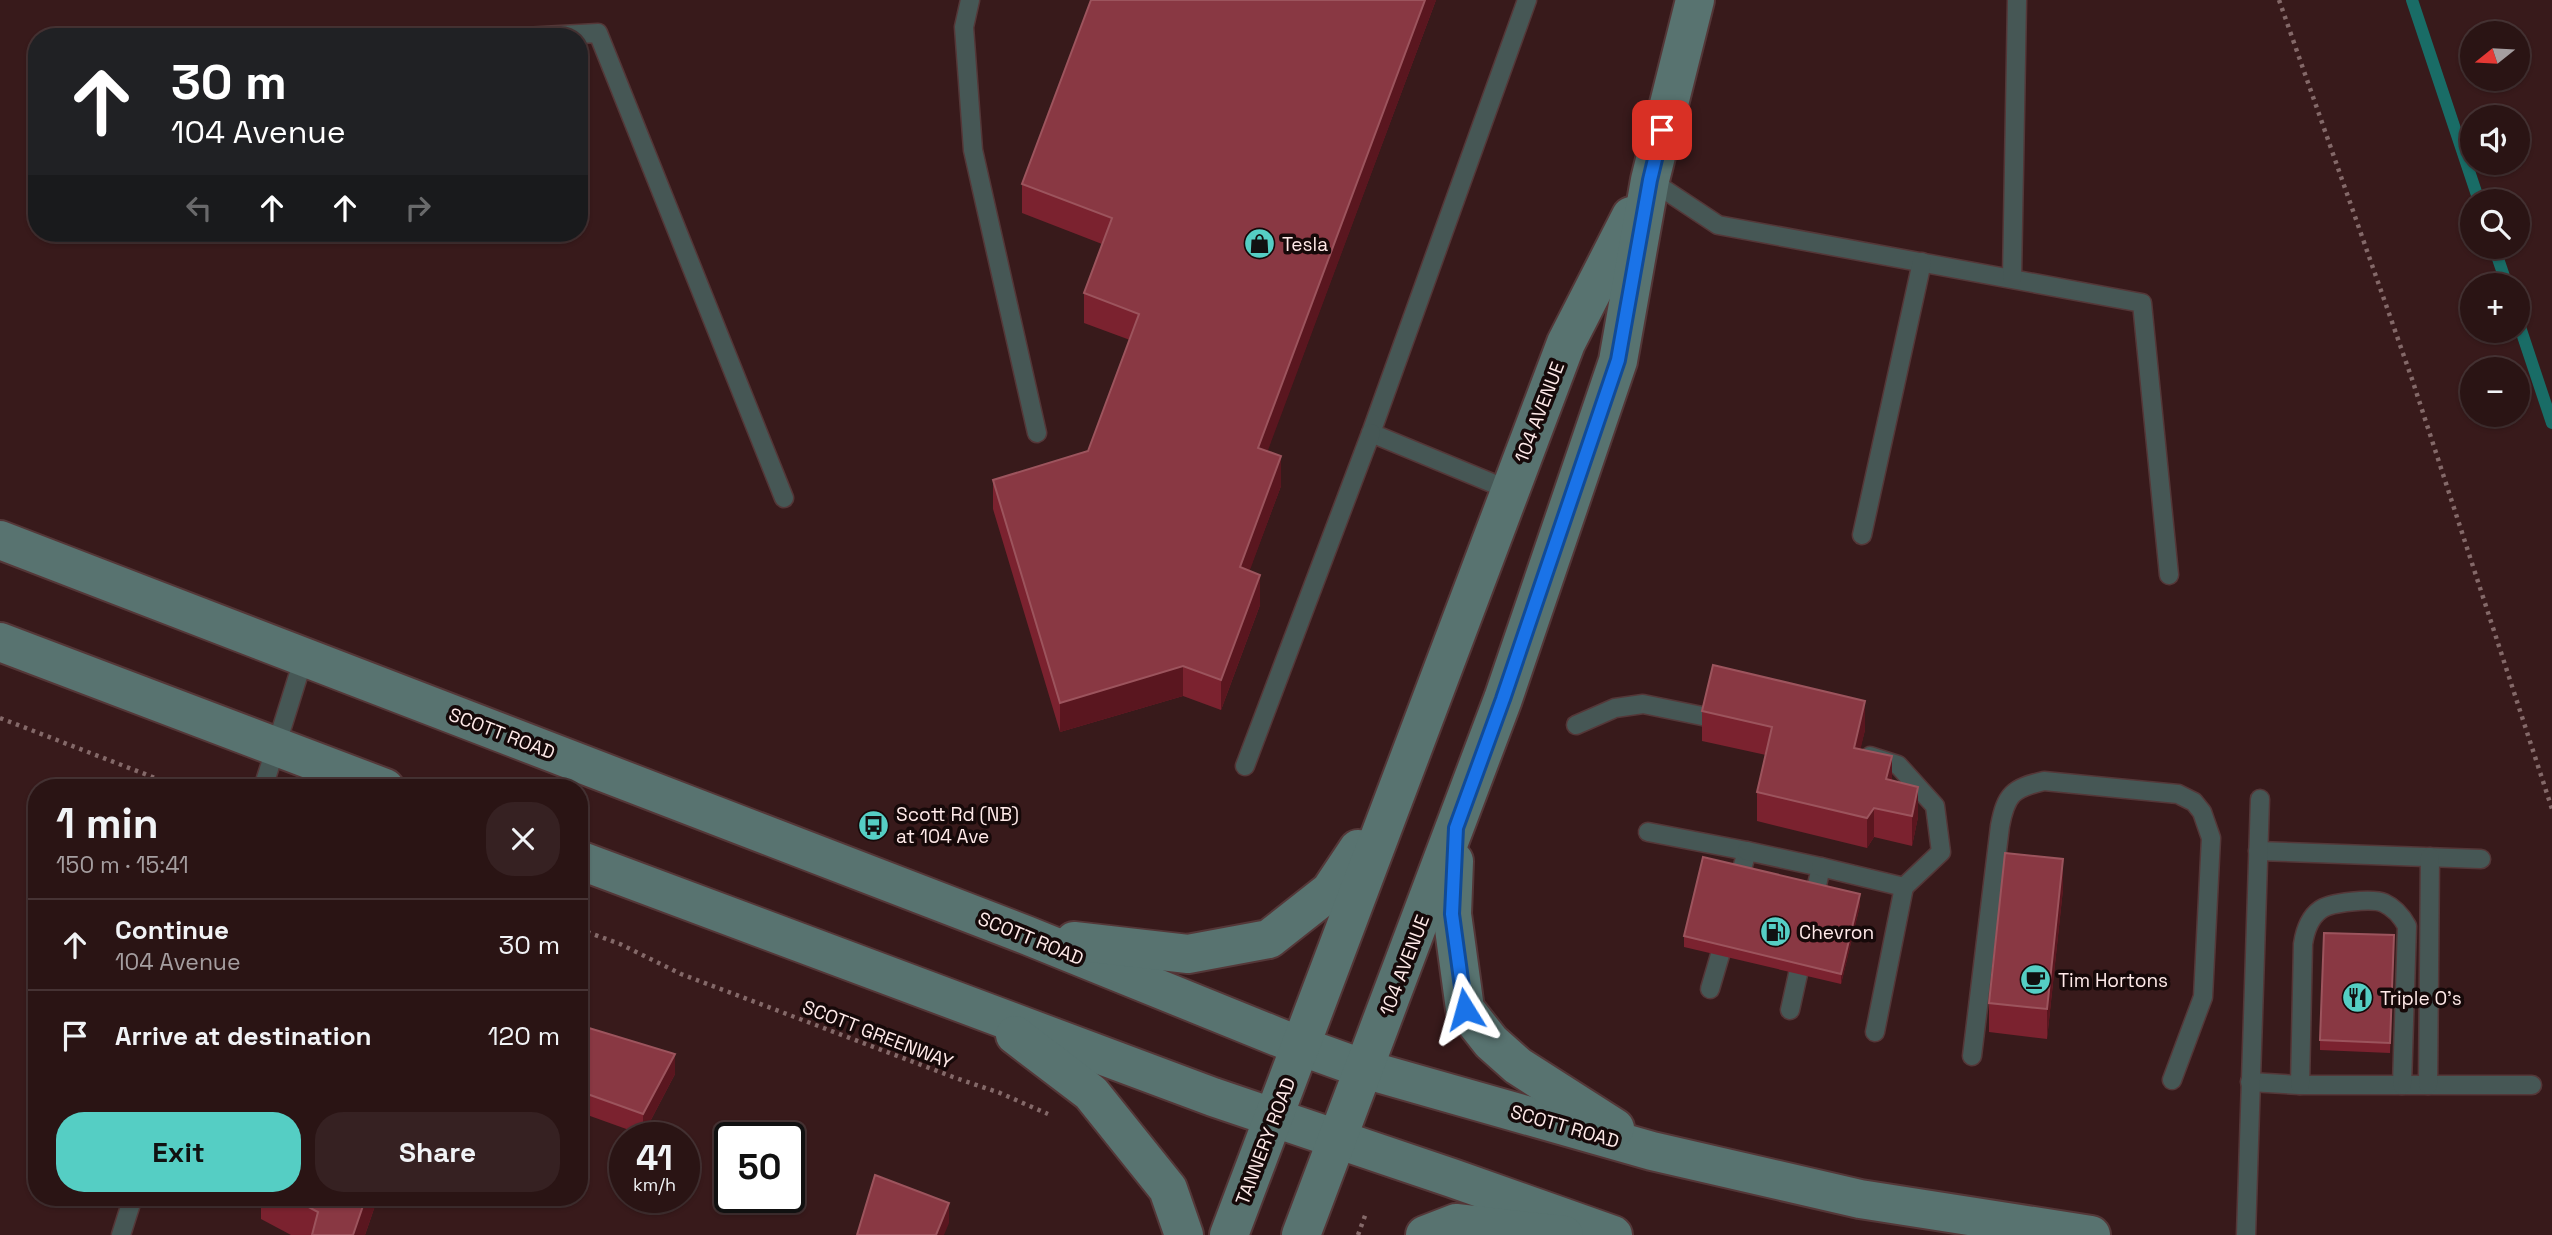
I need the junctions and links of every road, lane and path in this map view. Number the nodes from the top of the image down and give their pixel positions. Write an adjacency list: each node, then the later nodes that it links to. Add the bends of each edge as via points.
1 (970, 0): 10 (lane, via 964,27 973,150)
2 (1527, 0): 11 (lane)
3 (2017, 0): 9 (lane)
4 (2279, 0): 30 (path, via 2412,379)
5 (1687, 2): 7 (main road, 104 AVENUE)
6 (588, 33): 13 (lane, via 597,33)
7 (1650, 180): 8 (lane, via 1718,225); 12 (main road, 104 AVENUE, via 1566,343); 31 (main road, 104 AVENUE, via 1618,360)
8 (1922, 262): 9 (lane); 14 (lane)
9 (2012, 278): 16 (lane, via 2141,303)
10 (1037, 433)
11 (1371, 433): 12 (lane); 24 (lane)
12 (1509, 491): 28 (main road, 104 AVENUE)
13 (784, 498)
14 (1862, 535)
15 (0, 540): 18 (main road, SCOTT ROAD)
16 (2169, 575)
17 (0, 642): 22 (main road)
18 (304, 657): 22 (lane); 43 (main road, SCOTT ROAD)
19 (1707, 717): 21 (lane, via 1643,704 1615,708)
20 (0, 718): 25 (path)
21 (1576, 725)
22 (276, 747): 26 (lane); 27 (main road)
23 (1860, 752): 40 (lane, via 1898,765 1935,806 1941,852)
24 (1245, 766)
25 (158, 779)
26 (266, 779)
27 (361, 779)
28 (1392, 798): 43 (main road, via 1330,891 1269,939 1188,954); 50 (main road, 104 AVENUE)
29 (2260, 799): 34 (lane)
30 (2552, 809)
31 (1456, 828): 52 (main road, 104 AVENUE); 62 (main road, via 1452,914 1465,1009 1518,1066)
32 (1648, 832): 33 (lane)
33 (1746, 851): 38 (lane); 39 (lane)
34 (2258, 851): 35 (lane); 54 (lane)
35 (2430, 857): 36 (lane); 57 (lane)
36 (2480, 859)
37 (588, 863): 48 (main road)
38 (1821, 867): 40 (lane); 41 (lane)
39 (1740, 876)
40 (1904, 887): 49 (lane)
41 (1815, 894)
42 (588, 932): 60 (path, SCOTT GREENWAY, via 681,974 1000,1093)
43 (1027, 935): 50 (main road, SCOTT ROAD)
44 (1720, 955): 46 (lane)
45 (1798, 974): 47 (lane)
46 (1710, 989)
47 (1790, 1010)
48 (982, 1011): 59 (main road); 66 (main road, via 1091,1093 1168,1189)
49 (1875, 1032)
50 (1300, 1046): 52 (main road, SCOTT ROAD); 59 (main road, TANNERY ROAD)
51 (1972, 1056): 53 (lane, via 2000,826 2004,804 2012,793 2044,781 2178,794 2194,802 2211,838 2203,998)
52 (1364, 1069): 61 (main road); 62 (main road, SCOTT ROAD)
53 (2172, 1080)
54 (2250, 1082): 55 (lane); 74 (lane)
55 (2300, 1085): 56 (lane); 56 (lane, via 2306,928 2320,909 2355,901 2384,902 2407,926)
56 (2402, 1085): 57 (lane)
57 (2428, 1085): 58 (lane)
58 (2532, 1085)
59 (1275, 1119): 61 (main road); 67 (main road, TANNERY ROAD)
60 (1056, 1120)
61 (1337, 1140): 68 (main road); 72 (main road)
62 (1652, 1151): 73 (main road, SCOTT ROAD, via 1860,1199)
63 (130, 1206): 65 (lane)
64 (1366, 1213): 69 (path)
65 (121, 1235)
66 (1184, 1235)
67 (1229, 1235)
68 (1301, 1235)
69 (1358, 1235)
70 (1425, 1235): 71 (main road, via 1456,1223)
71 (1564, 1235)
72 (1613, 1235)
73 (2091, 1235)
74 (2246, 1235)

